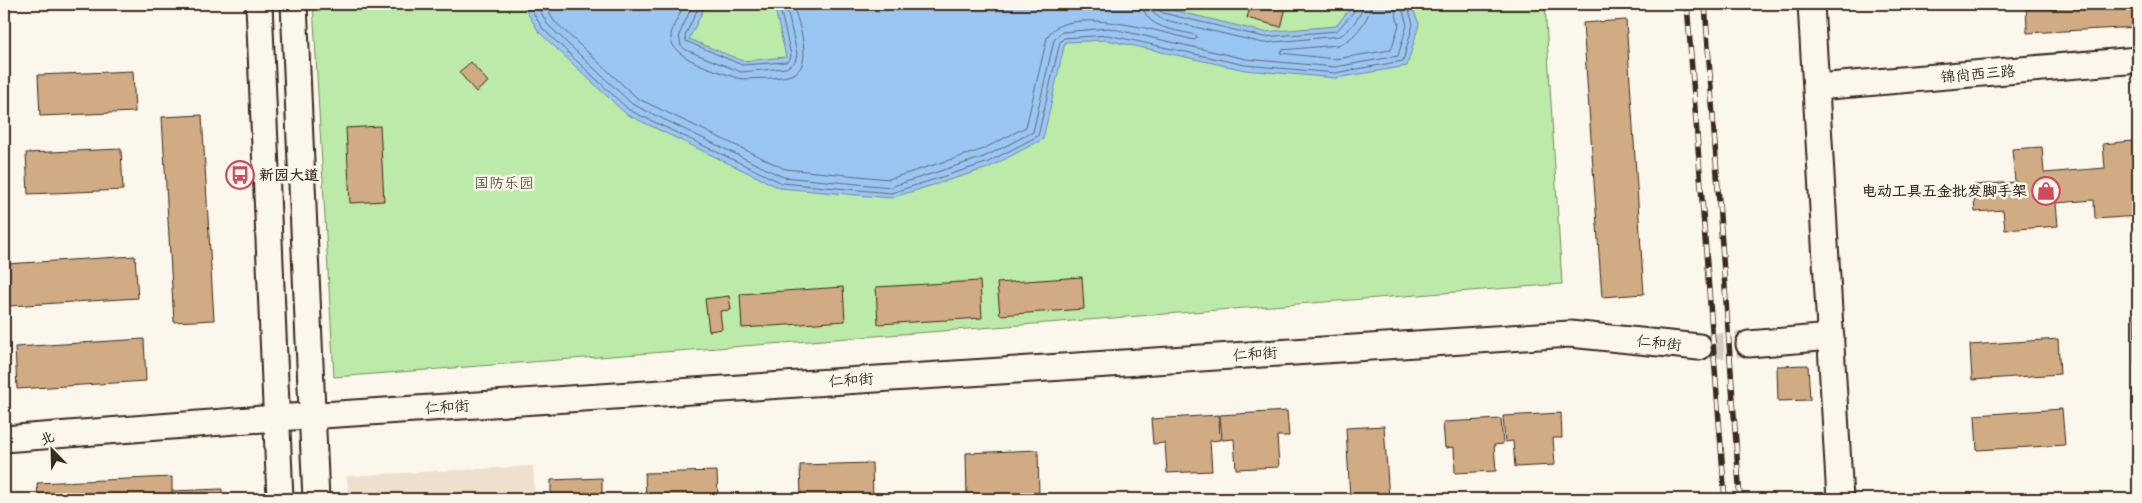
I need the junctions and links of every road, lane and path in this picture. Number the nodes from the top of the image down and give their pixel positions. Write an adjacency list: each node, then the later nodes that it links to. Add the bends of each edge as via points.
1 (259, 4): 10 (street)
2 (294, 4): 9 (street)
3 (1811, 4): 5 (street)
4 (2138, 60): 5 (street, 锦尚西三路)
5 (1817, 87): 6 (street)
6 (1831, 337): 7 (street); 14 (street)
7 (1749, 344)
8 (1698, 346): 9 (street, 仁和街, via 1570,334)
9 (313, 415): 10 (street, 仁和街); 13 (street)
10 (276, 418): 11 (street, 仁和街); 12 (street)
11 (4, 439)
12 (280, 499)
13 (316, 499)
14 (1840, 499)

